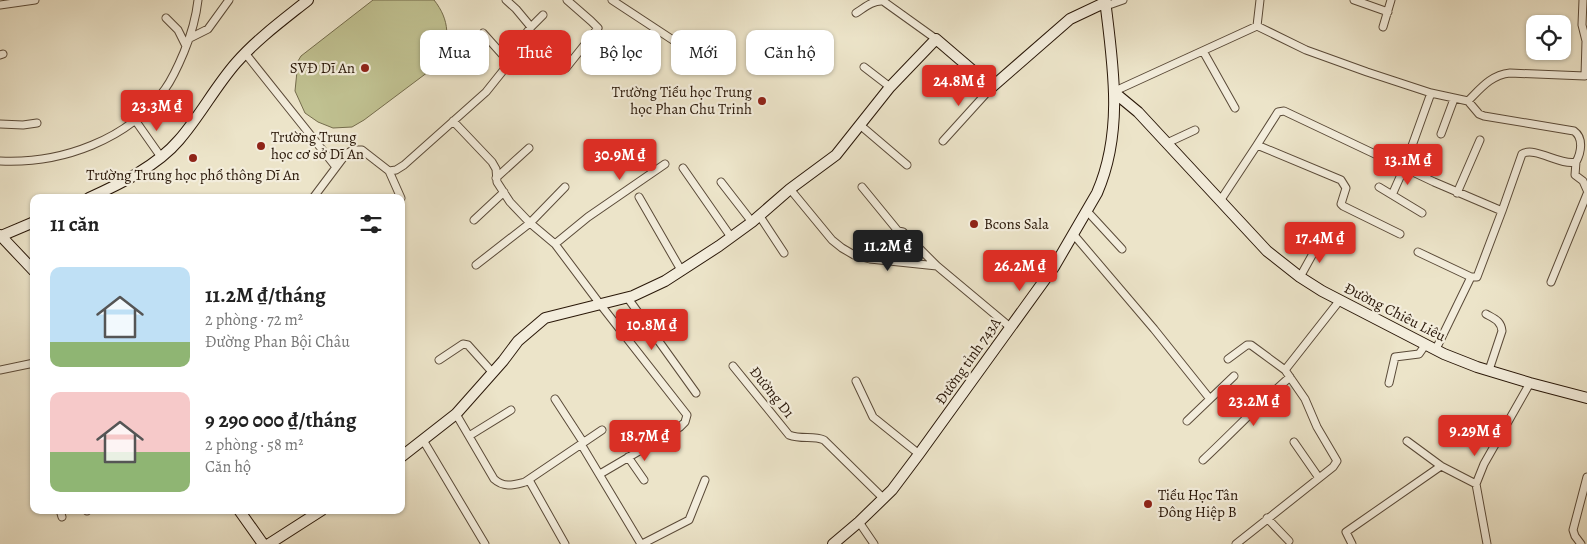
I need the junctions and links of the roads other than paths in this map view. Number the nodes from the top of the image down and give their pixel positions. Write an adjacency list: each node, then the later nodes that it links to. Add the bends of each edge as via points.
1 (35, 0): 15 (street)
2 (198, 0): 24 (street)
3 (229, 0): 24 (street, via 208,29)
4 (308, 0): 32 (street)
5 (506, 0): 21 (street)
6 (567, 0): 33 (street, via 598,28)
7 (612, 0): 27 (street)
8 (879, 0): 17 (street); 25 (street)
9 (1123, 0): 14 (street)
10 (1260, 0): 20 (street)
11 (1354, 0): 16 (street)
12 (1391, 0): 16 (street)
13 (1583, 0): 26 (street, via 1582,25)
14 (1106, 2): 37 (street, via 1070,19); 38 (street, Đường tỉnh 743A)
15 (0, 5)
16 (1388, 12): 22 (street)
17 (856, 14)
18 (543, 15): 21 (street)
19 (166, 18): 29 (street, via 178,30)
20 (1257, 26): 31 (street); 39 (street, via 1306,50)
21 (531, 27): 23 (street)
22 (1383, 27)
23 (529, 30)
24 (190, 38): 29 (street)
25 (936, 38): 36 (street); 37 (street)
26 (1586, 38): 41 (street, via 1585,76 1500,74)
27 (671, 39)
28 (489, 40): 30 (street)
29 (186, 46): 43 (street, via 165,89)
30 (499, 51)
31 (1203, 51): 38 (street); 42 (street)
32 (245, 53): 55 (street, via 179,141); 60 (street)
33 (571, 62)
34 (864, 67): 36 (street)
35 (500, 75): 44 (street)
36 (890, 87): 47 (street)
37 (992, 87): 51 (street)
38 (1115, 92): 52 (street, Đường Chiêu Liêu); 80 (street, Đường tỉnh 743A, via 1112,144 1102,180)
39 (1431, 93): 40 (street); 62 (street)
40 (1454, 99): 41 (street); 49 (street)
41 (1468, 101): 57 (street, via 1479,114 1490,118 1574,131 1581,141)
42 (1235, 108)
43 (135, 120): 55 (street); 56 (street, via 83,149 38,160)
44 (453, 121): 63 (street, via 404,166); 64 (street, via 492,162)
45 (37, 123): 46 (street)
46 (0, 124)
47 (860, 125): 59 (street); 69 (street, via 836,155)
48 (1195, 130): 52 (street)
49 (1441, 134)
50 (1480, 140): 72 (street)
51 (944, 141)
52 (1167, 144): 79 (street, Đường Chiêu Liêu)
53 (1257, 145): 62 (street, via 1278,112 1284,111); 79 (street); 88 (street, via 1341,180 1346,188 1343,206)
54 (529, 148): 64 (street)
55 (161, 157): 73 (street)
56 (0, 161)
57 (1576, 162): 70 (street, via 1574,173); 81 (street, via 1568,163 1525,152 1520,157)
58 (665, 164): 93 (street)
59 (906, 165)
60 (336, 167): 63 (street, via 346,154 362,150); 74 (street)
61 (682, 168): 91 (street)
62 (1404, 168): 72 (street); 77 (street)
63 (389, 171): 75 (street)
64 (496, 178): 71 (street)
65 (721, 182): 83 (street)
66 (565, 187): 85 (street)
67 (862, 187): 87 (street)
68 (1379, 187): 77 (street)
69 (790, 189): 83 (street); 97 (street, via 832,240)
70 (1587, 190)
71 (504, 192): 84 (street); 85 (street)
72 (1457, 192): 81 (street)
73 (98, 194)
74 (316, 194)
75 (399, 194)
76 (1587, 194): 104 (street)
77 (1392, 195): 82 (street)
78 (639, 197): 101 (street)
79 (1220, 202): 102 (street, Đường Chiêu Liêu, via 1275,259)
80 (1087, 211): 89 (street, Đường tỉnh 743A); 94 (street)
81 (1502, 211): 103 (street, via 1479,274)
82 (1422, 213)
83 (755, 218): 91 (street); 96 (street)
84 (474, 220)
85 (530, 223): 93 (street); 98 (street)
86 (30, 224): 90 (street)
87 (898, 231): 97 (street); 100 (street, via 903,232)
88 (1400, 234)
89 (1074, 235): 109 (street, Đường tỉnh 743A); 127 (street)
90 (0, 236): 99 (street)
91 (731, 236): 101 (street)
92 (1321, 239): 102 (street)
93 (555, 244): 107 (street)
94 (1122, 249)
95 (1418, 252): 103 (street)
96 (784, 253)
97 (854, 255): 100 (street)
98 (476, 265)
99 (30, 266)
100 (937, 266): 109 (street)
101 (681, 270): 105 (street, via 665,281)
102 (1300, 277): 106 (street, Đường Chiêu Liêu)
103 (1471, 277): 110 (street)
104 (1551, 282)
105 (627, 297): 107 (street); 124 (street)
106 (1340, 300): 110 (street, Đường Chiêu Liêu); 116 (street)
107 (600, 304): 118 (street, via 545,318 518,341); 139 (street, via 686,415 680,427)
108 (1486, 314): 117 (street, via 1498,320 1502,331)
109 (1010, 327): 138 (street, Đường tỉnh 743A)
110 (1431, 347): 117 (street, Đường Chiêu Liêu); 122 (street, via 1418,354 1395,357)
111 (1228, 358): 116 (street, via 1251,345)
112 (439, 360): 118 (street, via 463,344 468,345)
113 (30, 366): 115 (street)
114 (733, 366): 149 (street, Đường D1, via 789,435 799,439 817,437 824,440)
115 (0, 370)
116 (1285, 370): 120 (street)
117 (1489, 370): 123 (street, Đường Chiêu Liêu)
118 (493, 373): 129 (street)
119 (1234, 376): 127 (street)
120 (1290, 377): 140 (street); 143 (street, via 1338,460)
121 (856, 381): 138 (street, via 872,417)
122 (1389, 383)
123 (1530, 383): 125 (street, Đường Chiêu Liêu); 148 (street)
124 (696, 393)
125 (1587, 398)
126 (555, 399): 136 (street)
127 (1210, 399): 130 (street)
128 (511, 410): 132 (street)
129 (456, 414): 132 (street); 133 (street)
130 (1188, 421)
131 (602, 430): 136 (street)
132 (469, 436): 145 (street, via 494,479 501,485)
133 (424, 440): 137 (street); 157 (street)
134 (1408, 441): 141 (street)
135 (1294, 442): 143 (street)
136 (582, 443): 142 (street); 145 (street)
137 (405, 454)
138 (919, 454): 149 (street, Đường tỉnh 743A)
139 (628, 457): 142 (street); 146 (street)
140 (1203, 460)
141 (1441, 466): 148 (street); 163 (street, via 1346,532)
142 (600, 474): 159 (street)
143 (1320, 478): 152 (street)
144 (1587, 478): 165 (street, via 1574,530)
145 (528, 480): 158 (street)
146 (644, 480)
147 (705, 480): 159 (street, via 689,520)
148 (1476, 484): 164 (street)
149 (884, 499): 153 (street, Đường tỉnh 743A)
150 (242, 514): 155 (street)
151 (316, 514): 156 (street)
152 (1267, 518): 154 (street); 162 (street)
153 (859, 522): 160 (street, Đường tỉnh 743A); 161 (street)
154 (1289, 541)
155 (263, 544)
156 (269, 544)
157 (485, 544)
158 (566, 544)
159 (642, 544)
160 (833, 544)
161 (874, 544)
162 (1236, 544)
163 (1352, 544)
164 (1487, 544)
165 (1581, 544)

